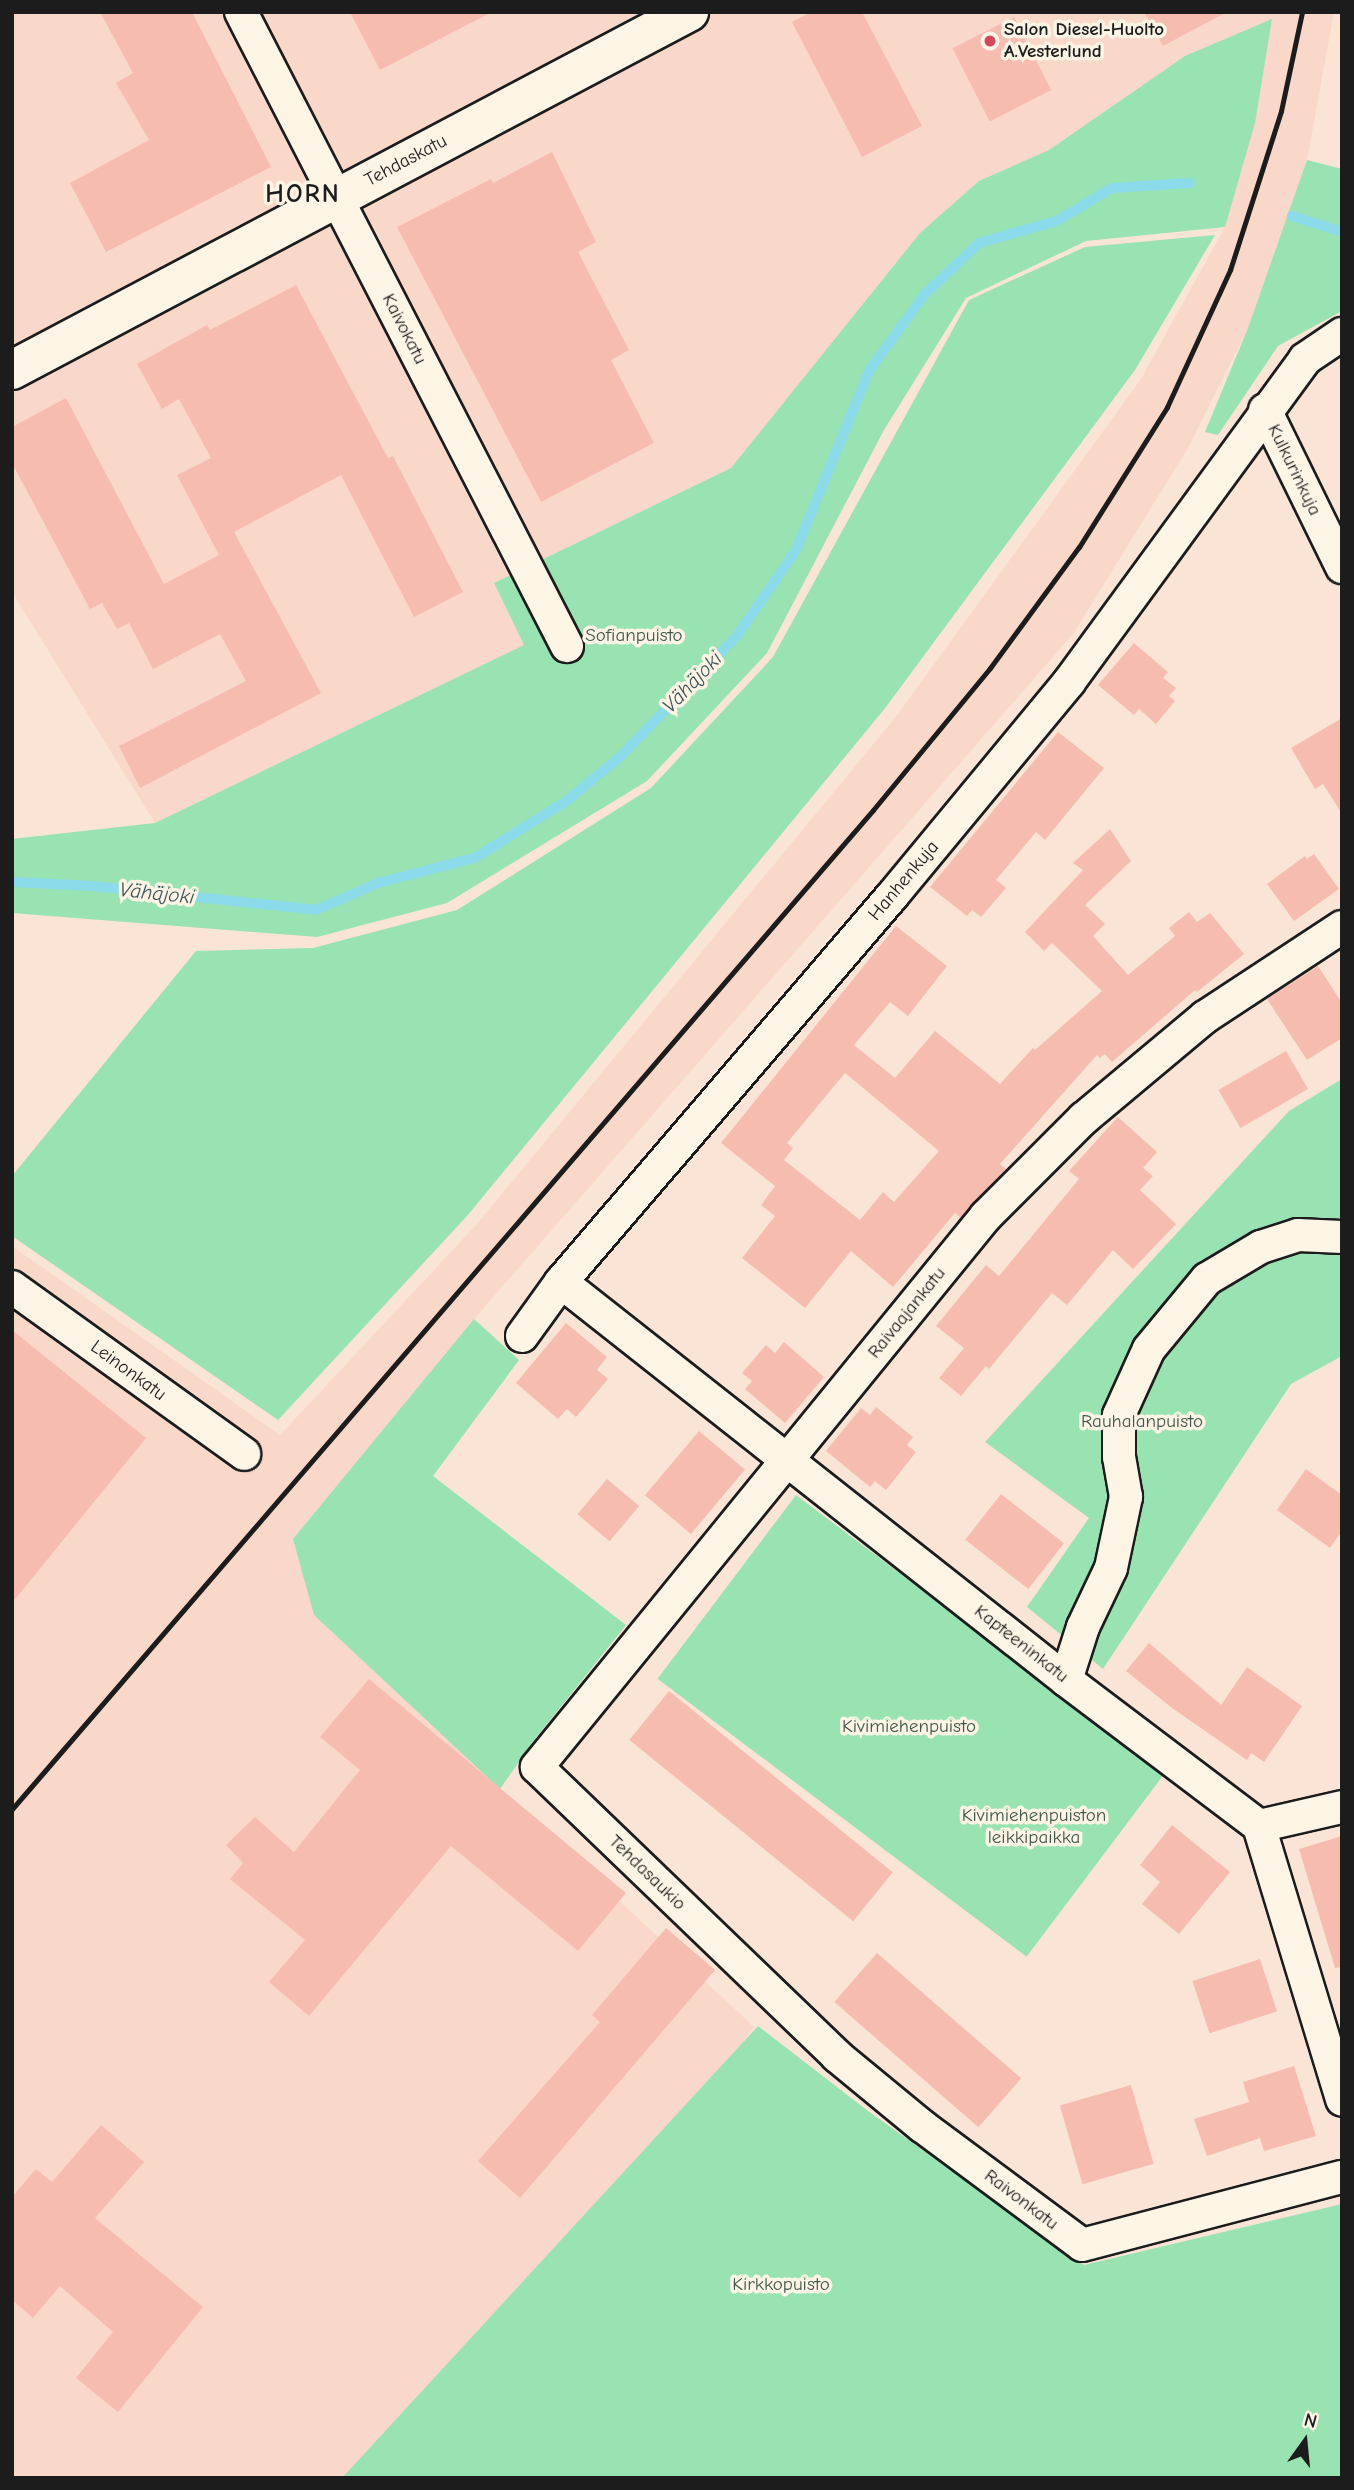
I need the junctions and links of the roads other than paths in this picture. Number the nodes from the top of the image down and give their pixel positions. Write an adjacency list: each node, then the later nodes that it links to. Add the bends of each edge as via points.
1 (241, 12): 3 (street, Kaivokatu)
2 (689, 12): 3 (street, Tehdaskatu)
3 (337, 197): 5 (street, Tehdaskatu); 8 (street, Kaivokatu)
4 (1342, 334): 6 (street, Hanhenkuja, via 1305,359)
5 (12, 370)
6 (1265, 410): 7 (street, Kulkurinkuja); 11 (street, Hanhenkuja, via 1069,681 892,896)
7 (1342, 567)
8 (566, 646)
9 (1342, 927): 15 (street, Raivaajankatu, via 1205,1017 1084,1118 986,1216)
10 (1342, 1237): 16 (street, via 1298,1235 1261,1247 1207,1279 1149,1349 1119,1415 1119,1457 1126,1497 1111,1568 1083,1627)
11 (561, 1282): 13 (street, Hanhenkuja); 15 (street, Kapteeninkatu)
12 (12, 1287): 14 (street, Leinonkatu)
13 (523, 1336)
14 (244, 1454)
15 (785, 1460): 16 (street, Kapteeninkatu); 17 (street, Raivaajankatu)
16 (1066, 1680): 19 (street, Kapteeninkatu)
17 (537, 1767): 20 (street, Tehdasaukio)
18 (1342, 1807): 19 (street)
19 (1259, 1826): 21 (street)
20 (757, 1978): 22 (street, Raivonkatu, via 837,2056 922,2126 1082,2245)
21 (1342, 2100)
22 (1342, 2177)

